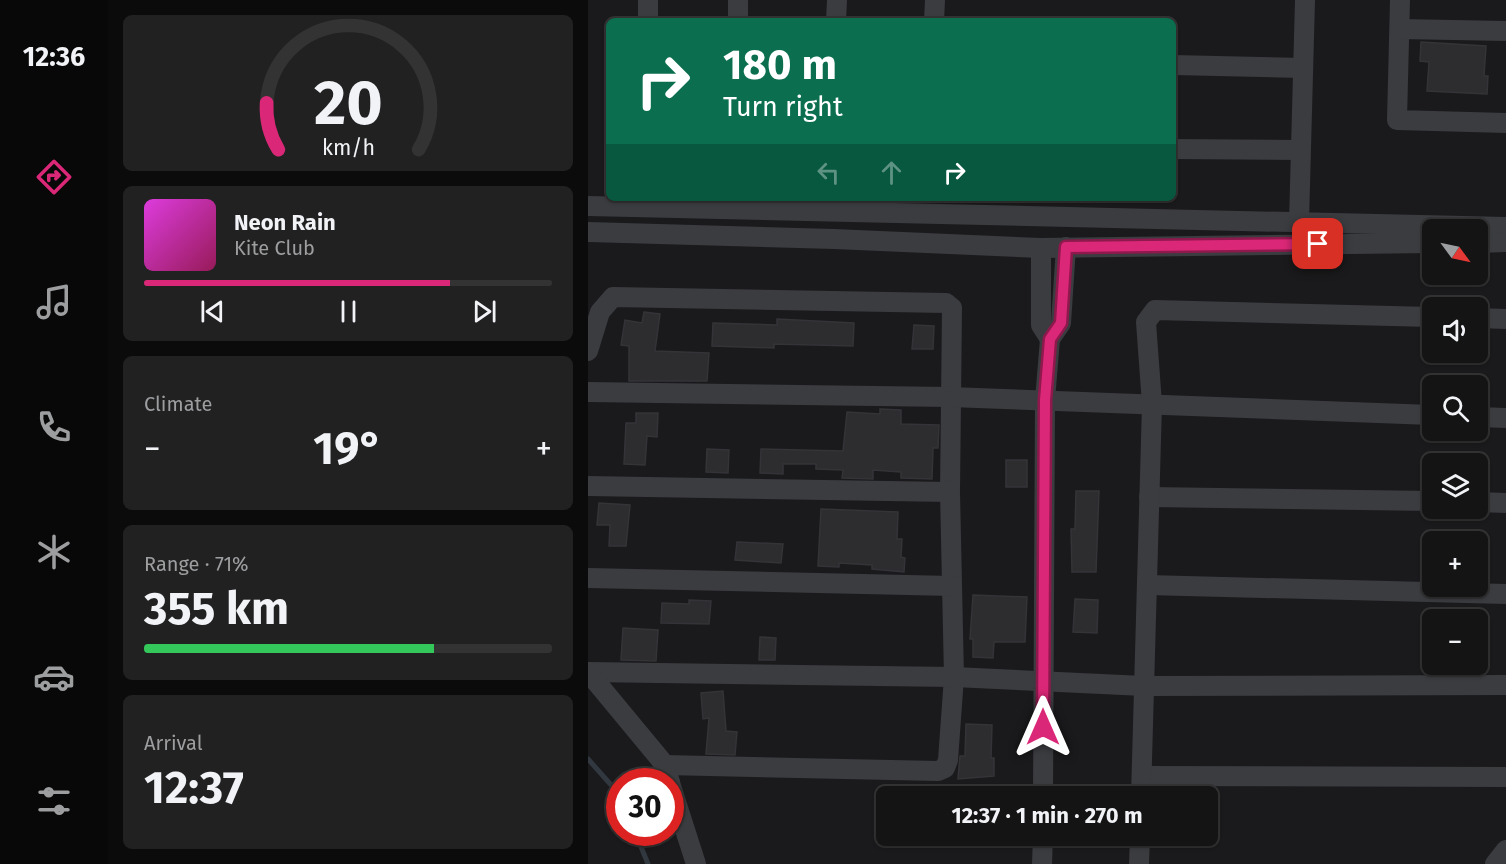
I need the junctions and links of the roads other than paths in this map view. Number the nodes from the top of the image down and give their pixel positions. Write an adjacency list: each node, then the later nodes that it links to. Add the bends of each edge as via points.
1 (648, 0): 7 (street)
2 (738, 0): 8 (street)
3 (837, 0): 9 (street)
4 (935, 0): 10 (street)
5 (1305, 0): 14 (street)
6 (1400, 0): 11 (street)
7 (648, 18)
8 (738, 18)
9 (836, 18)
10 (934, 18)
11 (1400, 29): 12 (street); 15 (street, via 1397,120)
12 (1506, 32)
13 (1176, 65): 14 (street)
14 (1302, 68): 17 (street)
15 (1506, 123)
16 (1176, 149): 17 (street)
17 (1299, 150): 21 (street)
18 (834, 204): 20 (street); 21 (street); 26 (street)
19 (588, 206): 20 (street)
20 (641, 207): 25 (street)
21 (1299, 222): 22 (street)
22 (1506, 227)
23 (588, 232): 25 (street)
24 (1506, 233): 29 (street)
25 (638, 234): 26 (street)
26 (834, 239): 31 (street)
27 (1422, 243): 30 (street)
28 (1488, 243): 29 (street)
29 (1506, 244)
30 (1066, 247): 31 (street); 35 (street, via 1061,323)
31 (1041, 249): 35 (street, via 1041,325)
32 (1422, 317): 40 (street, via 1155,310 1146,322)
33 (1488, 318): 34 (street)
34 (1506, 319)
35 (1050, 339): 39 (street)
36 (588, 351): 38 (street, via 600,312 613,297 946,303 952,309)
37 (588, 392): 38 (street)
38 (950, 397): 39 (street); 45 (street)
39 (1045, 400): 40 (street); 56 (street)
40 (1152, 404): 41 (street); 46 (street)
41 (1422, 415)
42 (1488, 417): 43 (street)
43 (1506, 418)
44 (588, 486): 45 (street)
45 (950, 492): 52 (street)
46 (1149, 497): 47 (street); 51 (street)
47 (1422, 501)
48 (1488, 502): 49 (street)
49 (1506, 503)
50 (588, 578): 52 (street)
51 (1147, 585): 53 (street); 58 (street)
52 (952, 586): 55 (street)
53 (1506, 594)
54 (588, 672): 55 (street); 59 (street)
55 (954, 677): 56 (street); 60 (street, via 948,760 945,768 938,771)
56 (1043, 681): 58 (street); 63 (street)
57 (1506, 685): 58 (street)
58 (1144, 686): 61 (street)
59 (663, 768)
60 (684, 776)
61 (1142, 776): 62 (street); 64 (street)
62 (1506, 777)
63 (1043, 786)
64 (1142, 786)
65 (684, 825): 69 (street)
66 (1043, 846): 70 (street)
67 (1140, 846): 71 (street)
68 (1506, 850): 72 (street)
69 (696, 864)
70 (1042, 864)
71 (1139, 864)
72 (1495, 864)

